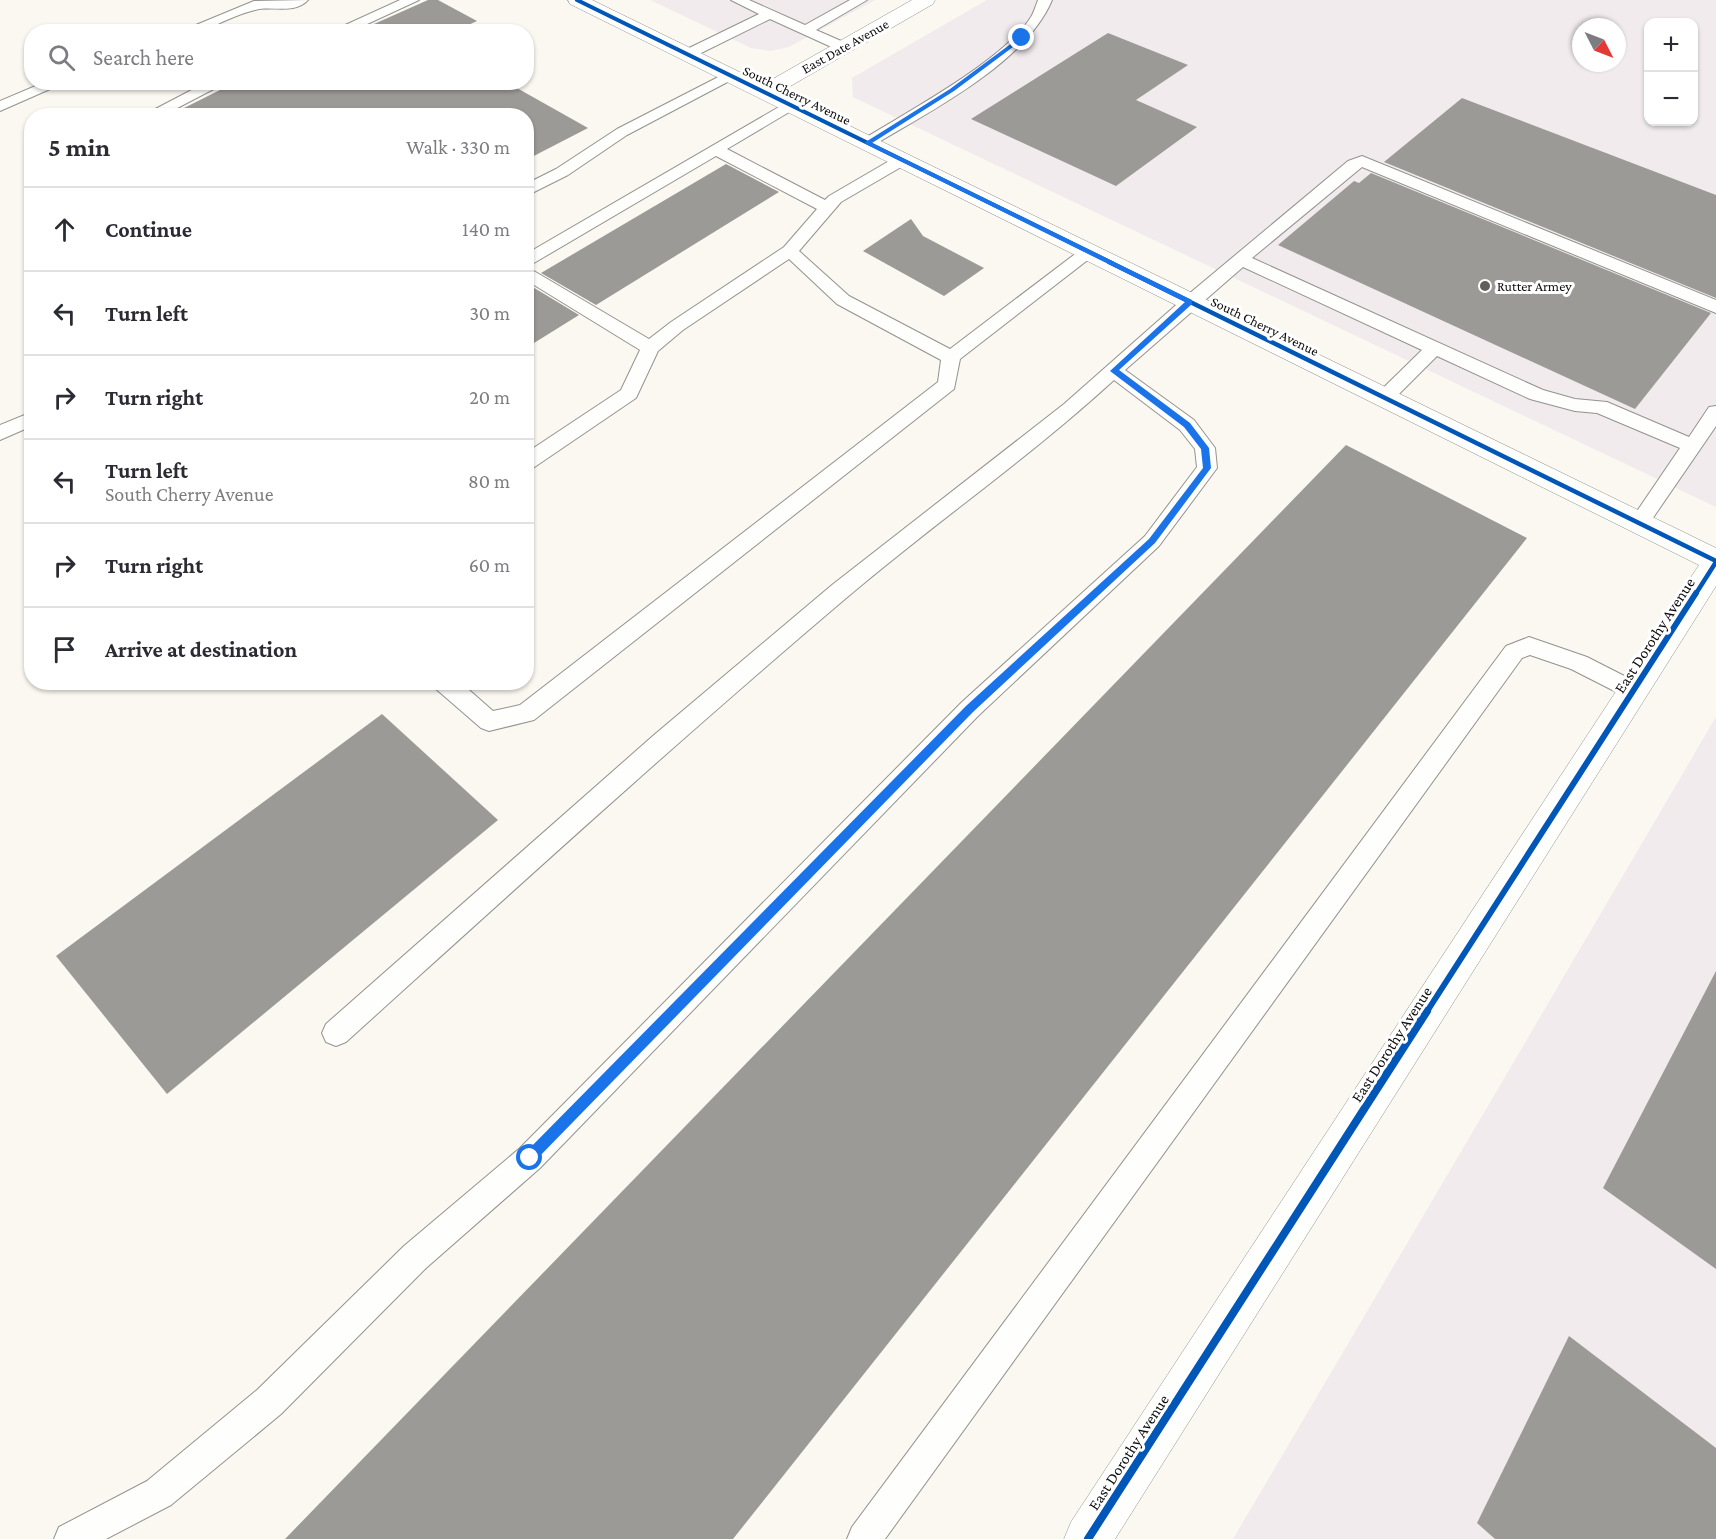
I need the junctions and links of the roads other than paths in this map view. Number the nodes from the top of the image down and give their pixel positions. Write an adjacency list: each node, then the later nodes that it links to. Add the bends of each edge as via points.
1 (301, 0): 8 (lane, via 289,5)
2 (412, 0): 11 (lane)
3 (577, 0): 14 (street, South Cherry Avenue)
4 (738, 0): 9 (lane)
5 (860, 0): 12 (lane)
6 (926, 0): 13 (street, East Date Avenue)
7 (1045, 0): 22 (lane, via 1040,15 1022,38 952,90)
8 (250, 2): 10 (lane)
9 (770, 14): 12 (lane); 14 (lane)
10 (203, 24)
11 (356, 24)
12 (805, 30): 13 (lane)
13 (843, 47): 18 (street, East Date Avenue)
14 (688, 54): 15 (street, South Cherry Avenue)
15 (730, 75): 18 (street, South Cherry Avenue); 25 (lane, via 622,132)
16 (39, 90): 20 (lane)
17 (203, 90): 21 (lane)
18 (764, 92): 19 (street, South Cherry Avenue)
19 (791, 105): 22 (street, South Cherry Avenue); 23 (lane)
20 (0, 106)
21 (166, 108)
22 (867, 143): 24 (street, South Cherry Avenue)
23 (717, 150): 26 (lane); 29 (lane)
24 (902, 160): 26 (lane); 28 (street, South Cherry Avenue)
25 (534, 187)
26 (827, 208): 27 (lane)
27 (790, 251): 34 (lane); 36 (lane, via 843,300)
28 (1089, 252): 32 (street, South Cherry Avenue); 36 (lane)
29 (534, 257)
30 (1240, 260): 32 (lane); 33 (lane, via 1362,161); 35 (lane)
31 (534, 277): 34 (lane)
32 (1190, 302): 37 (lane); 38 (street, South Cherry Avenue)
33 (1716, 308)
34 (650, 348): 43 (lane, via 629,394)
35 (1434, 348): 38 (lane); 42 (lane, via 1537,395 1600,407)
36 (951, 357): 46 (lane, via 947,385 526,713 489,721)
37 (1114, 371): 48 (lane, via 840,591 662,742); 49 (lane, via 1187,425 1205,448 1207,468 1152,541 970,709 530,1158 415,1257 269,1402 159,1494)
38 (1384, 398): 44 (street, South Cherry Avenue)
39 (1716, 412): 42 (lane)
40 (24, 422): 41 (lane)
41 (0, 433)
42 (1693, 447): 44 (lane)
43 (534, 458)
44 (1639, 524): 45 (street, South Cherry Avenue)
45 (1716, 562): 47 (street, East Dorothy Avenue)
46 (453, 690)
47 (1634, 692): 50 (lane, via 1579,663 1529,646 1515,652); 51 (street, East Dorothy Avenue)
48 (336, 1033)
49 (71, 1539)
50 (864, 1539)
51 (1088, 1539)

